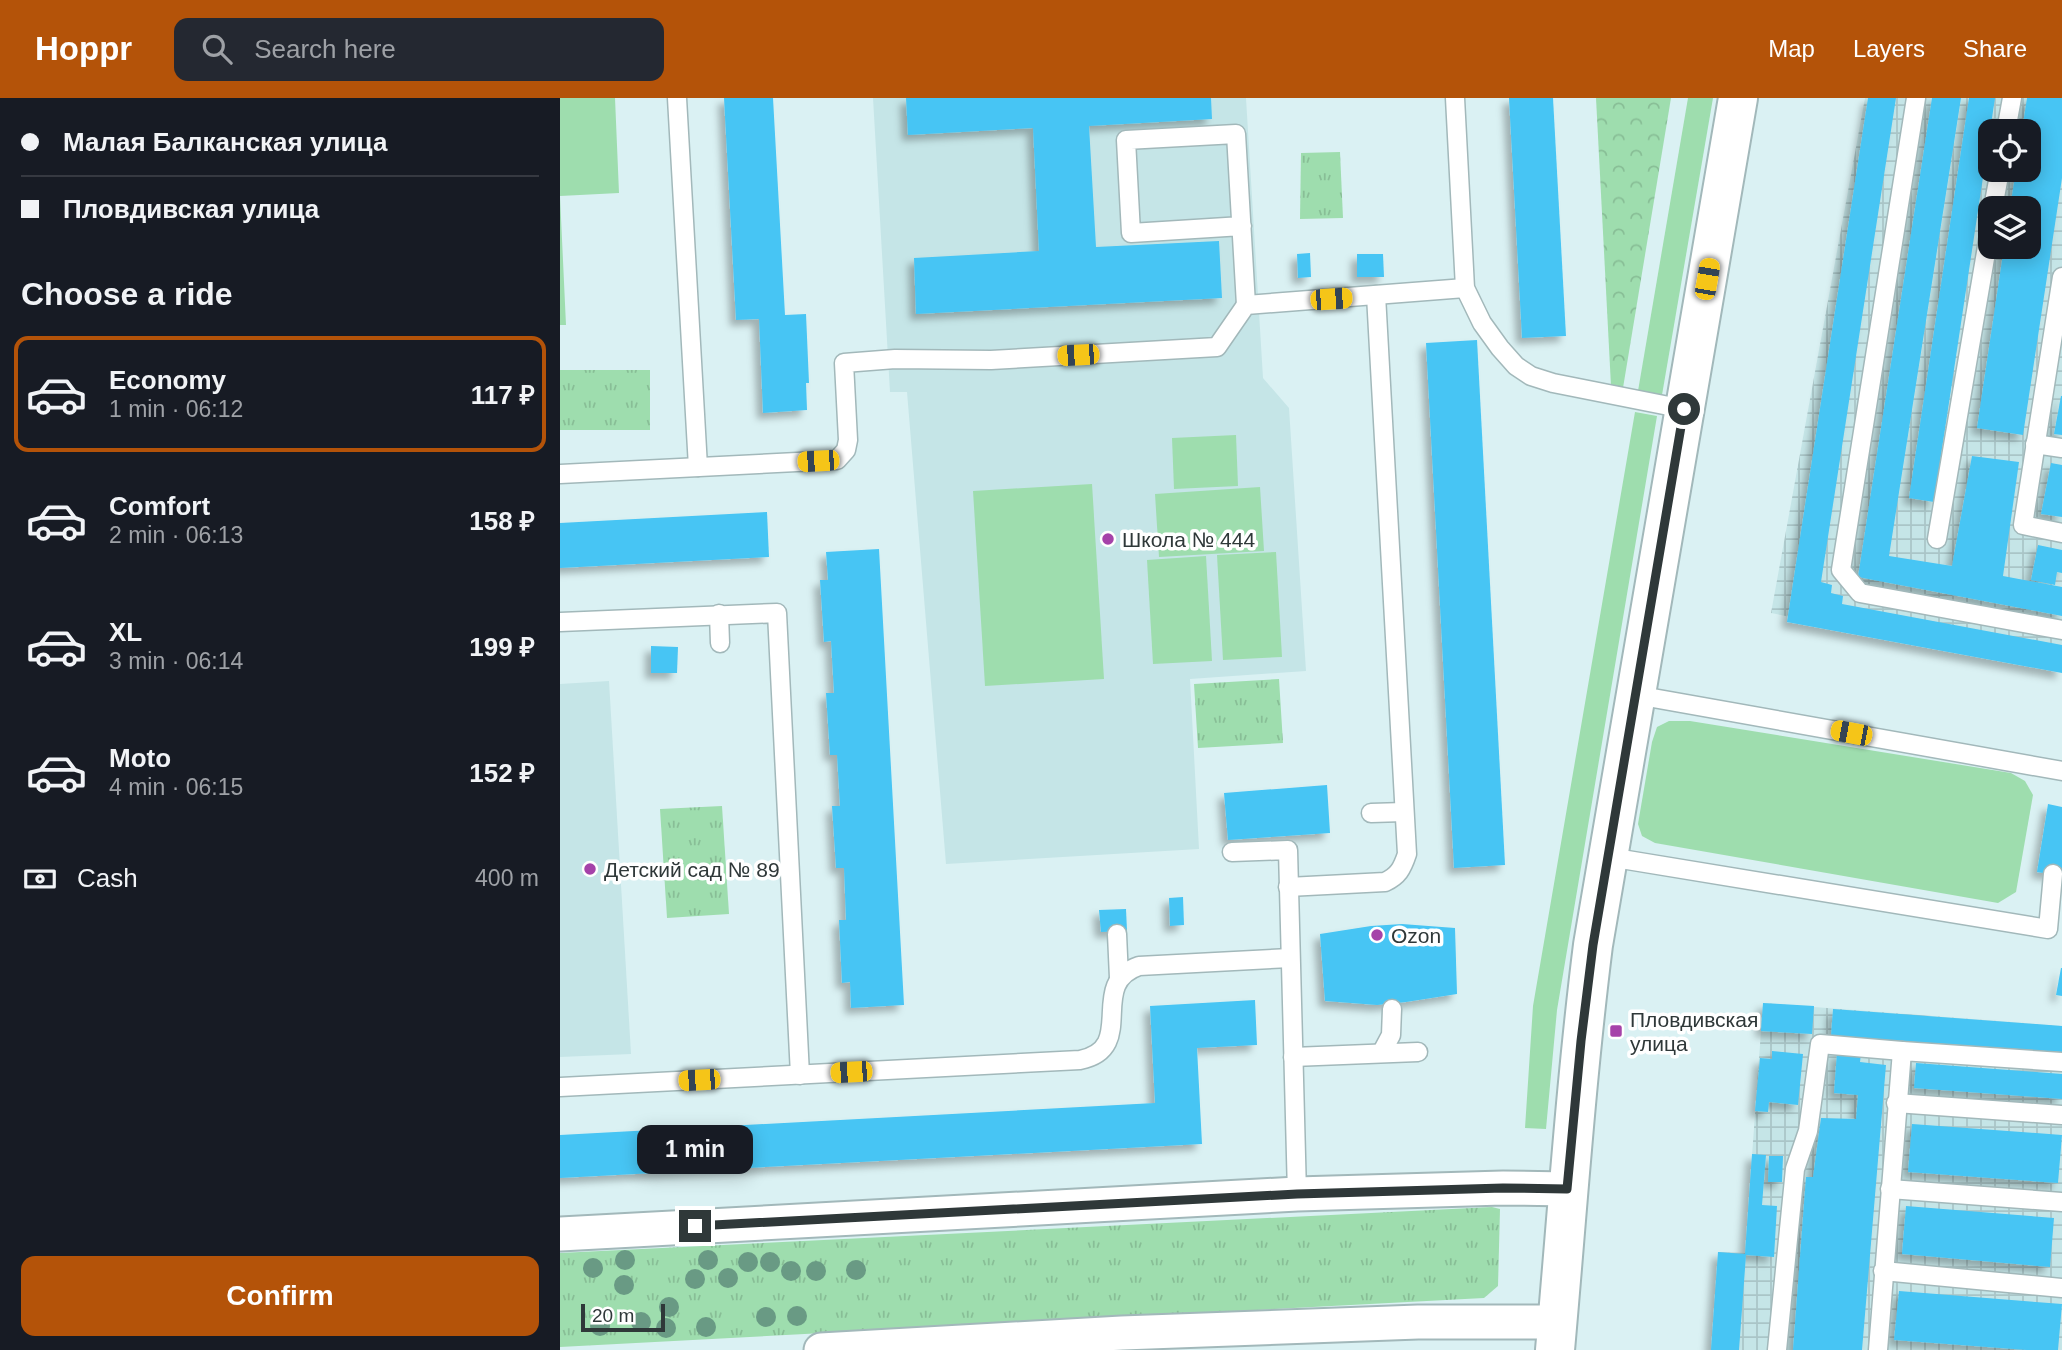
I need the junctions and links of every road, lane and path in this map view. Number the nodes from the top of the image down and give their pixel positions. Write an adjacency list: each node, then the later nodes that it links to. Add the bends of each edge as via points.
1 (677, 98): 17 (lane)
2 (1455, 98): 10 (lane)
3 (1738, 98): 14 (street)
4 (1916, 98): 23 (lane, via 1841,570 1860,593)
5 (2012, 98): 6 (lane)
6 (2009, 119)
7 (1241, 226): 7 (lane, via 1236,134 1126,140 1131,233); 12 (lane)
8 (1985, 259): 20 (lane)
9 (2061, 284): 13 (lane)
10 (1465, 288): 11 (lane); 14 (lane, via 1500,348 1531,376)
11 (1376, 295): 12 (lane); 27 (lane)
12 (1246, 305): 17 (lane, via 1217,347 844,363 848,440 837,460)
13 (2054, 366): 15 (lane)
14 (1684, 409): 25 (street)
15 (2035, 444): 16 (lane); 19 (lane, via 2023,525)
16 (2062, 448)
17 (698, 467): 18 (lane)
18 (560, 474)
19 (2062, 533)
20 (1937, 539)
21 (719, 614): 22 (lane); 24 (lane); 43 (lane, via 777,612)
22 (560, 622)
23 (2062, 630)
24 (720, 643)
25 (1636, 695): 26 (lane); 30 (street)
26 (2062, 771)
27 (1404, 812): 28 (lane); 32 (lane, via 1406,854 1396,876 1385,882)
28 (1371, 813)
29 (1232, 852): 32 (lane, via 1288,850)
30 (1609, 857): 33 (lane); 47 (street, via 1593,945)
31 (2053, 874): 33 (lane)
32 (1288, 887): 35 (lane)
33 (2055, 930)
34 (1117, 934): 36 (lane)
35 (1290, 958): 36 (lane, via 1139,966); 41 (lane)
36 (1119, 978): 43 (lane, via 1112,999 1110,1036 1091,1058)
37 (1392, 1009): 39 (lane, via 1391,1035)
38 (1902, 1051): 42 (lane); 45 (lane); 57 (lane, via 1820,1044 1808,1131 1795,1169)
39 (1382, 1052): 40 (lane); 41 (lane)
40 (1418, 1052)
41 (1293, 1057): 49 (lane)
42 (2062, 1062)
43 (800, 1075): 44 (lane)
44 (560, 1087)
45 (1896, 1103): 46 (lane); 48 (lane)
46 (2062, 1115)
47 (1567, 1189): 49 (street); 54 (street)
48 (1890, 1189): 50 (lane); 52 (lane)
49 (1297, 1194): 51 (street)
50 (2062, 1202)
51 (560, 1234)
52 (1883, 1271): 53 (lane); 58 (lane)
53 (2062, 1288)
54 (1556, 1336): 55 (street, via 1418,1322)
55 (1123, 1342): 56 (street)
56 (821, 1350)
57 (1777, 1350)
58 (1878, 1350)

